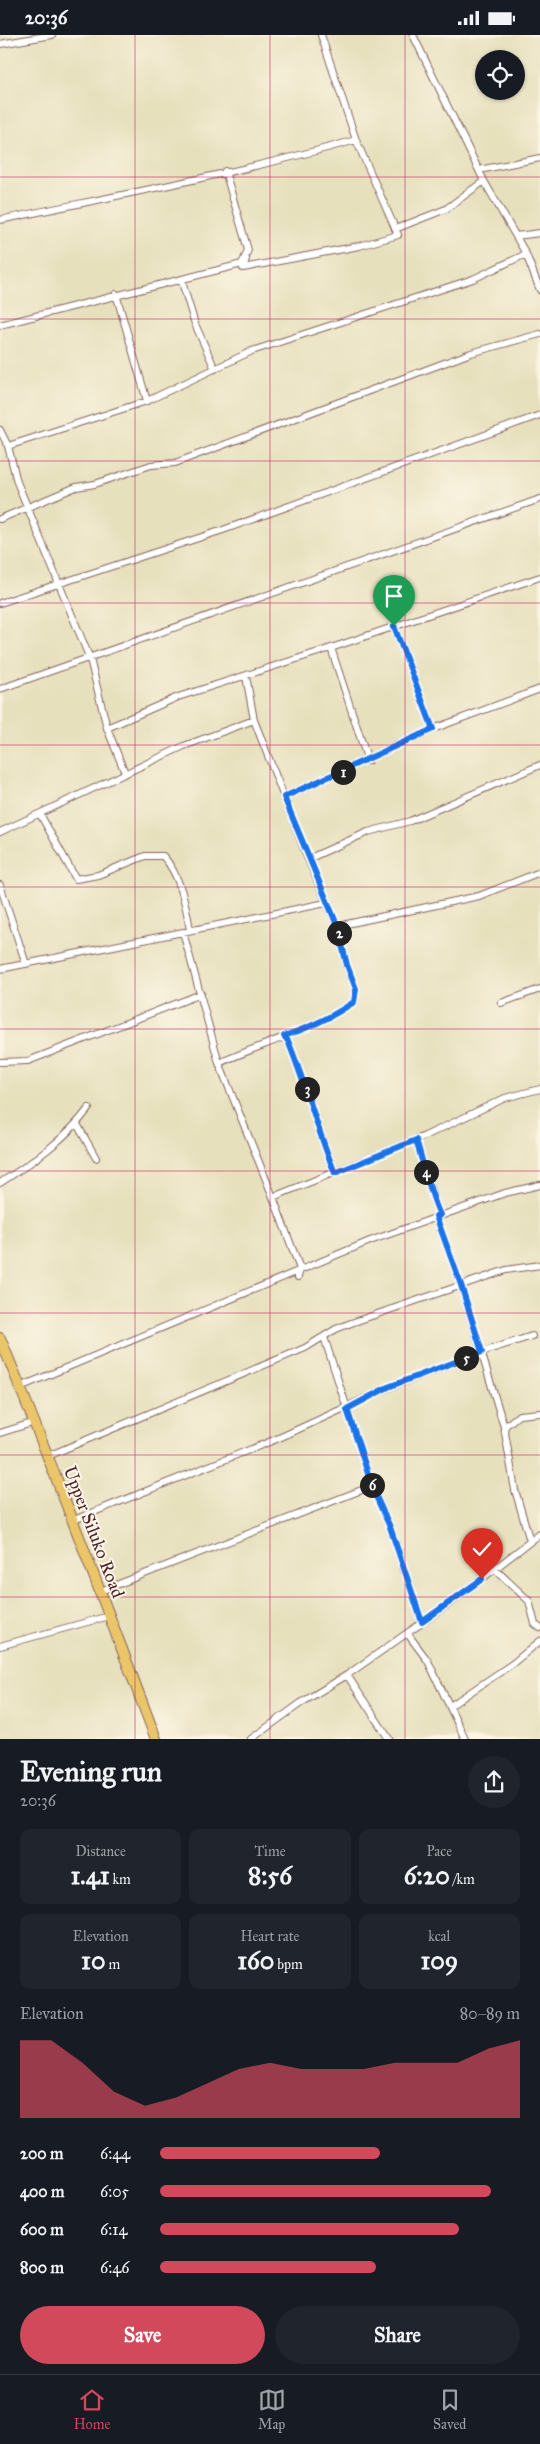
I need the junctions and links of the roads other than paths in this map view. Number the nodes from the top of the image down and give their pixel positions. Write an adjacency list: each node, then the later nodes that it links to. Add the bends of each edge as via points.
1 (52, 35): 4 (street)
2 (320, 35): 6 (street)
3 (413, 35): 8 (street)
4 (37, 36): 5 (street)
5 (0, 45)
6 (356, 140): 9 (street); 12 (street)
7 (540, 158): 8 (street)
8 (480, 170): 10 (street)
9 (225, 171): 11 (street, via 145,191); 16 (street, via 248,250)
10 (484, 181): 12 (street, via 446,209); 14 (street)
11 (0, 220)
12 (395, 229): 16 (street, via 398,235 359,246 243,268)
13 (540, 233): 14 (street)
14 (516, 236): 15 (street)
15 (526, 254): 18 (street); 22 (street, via 473,279 261,348)
16 (246, 259): 17 (street, via 242,264)
17 (181, 279): 19 (street); 22 (street, via 195,324)
18 (540, 290)
19 (116, 295): 20 (street); 23 (street)
20 (0, 325)
21 (540, 334): 28 (street, via 471,353 176,463 151,465 76,487)
22 (216, 369): 23 (street)
23 (148, 401): 26 (street)
24 (540, 415): 31 (street, via 223,529)
25 (0, 430): 26 (street)
26 (8, 446): 28 (street)
27 (540, 499): 35 (street)
28 (27, 507): 29 (street); 31 (street)
29 (0, 519)
30 (540, 577): 33 (street)
31 (57, 583): 32 (street); 35 (street)
32 (0, 603)
33 (394, 626): 34 (street); 41 (street)
34 (331, 649): 36 (street); 42 (street)
35 (90, 659): 37 (street); 40 (street)
36 (246, 676): 39 (street); 40 (street, via 178,697)
37 (0, 689)
38 (540, 689): 41 (street)
39 (254, 720): 44 (street, via 203,738); 45 (street)
40 (107, 728): 44 (street)
41 (433, 729): 42 (street)
42 (368, 761): 45 (street)
43 (540, 765): 48 (street, via 410,821 368,833)
44 (125, 773): 46 (street)
45 (284, 797): 48 (street)
46 (40, 814): 47 (street); 53 (street, via 76,879 98,875 145,856 163,856 171,865 186,905)
47 (0, 832)
48 (308, 859): 51 (street)
49 (540, 872): 52 (street, via 479,897)
50 (0, 885): 54 (street)
51 (326, 903): 52 (street); 53 (street)
52 (337, 925): 59 (street, via 356,989 354,1002 306,1029)
53 (186, 931): 54 (street); 57 (street)
54 (26, 964): 55 (street)
55 (0, 969)
56 (540, 989): 58 (street)
57 (201, 994): 60 (street, via 28,1061); 61 (street)
58 (500, 1003)
59 (284, 1036): 61 (street); 65 (street, via 305,1083 325,1151)
60 (0, 1062)
61 (219, 1063): 68 (street)
62 (540, 1089): 64 (street, via 505,1098)
63 (89, 1108): 66 (street, via 78,1127)
64 (416, 1140): 65 (street); 69 (street)
65 (335, 1173): 68 (street)
66 (0, 1183)
67 (540, 1185): 69 (street, via 505,1193)
68 (273, 1197): 71 (street)
69 (438, 1216): 71 (street); 73 (street)
70 (540, 1265): 73 (street, via 506,1270)
71 (300, 1269): 72 (street); 78 (street)
72 (298, 1277)
73 (461, 1285): 76 (street, via 351,1323); 77 (street)
74 (532, 1336): 77 (street)
75 (0, 1337): 78 (main road, Upper Siluko Road)
76 (324, 1337): 79 (street); 84 (street, via 305,1348)
77 (482, 1352): 79 (street, via 388,1387); 82 (street)
78 (20, 1387): 81 (main road, Upper Siluko Road)
79 (347, 1409): 85 (street); 86 (street, via 194,1474)
80 (540, 1413): 82 (street, via 520,1415)
81 (35, 1422): 83 (street); 84 (main road, Upper Siluko Road)
82 (504, 1427): 88 (street, via 515,1490)
83 (0, 1433)
84 (48, 1456): 86 (main road, Upper Siluko Road)
85 (372, 1486): 90 (street); 92 (street, via 390,1527)
86 (74, 1520): 90 (main road, Upper Siluko Road)
87 (540, 1535): 88 (street)
88 (530, 1541): 89 (street)
89 (496, 1570): 92 (street); 93 (street, via 529,1601 535,1623)
90 (98, 1592): 91 (main road, Upper Siluko Road)
91 (109, 1616): 96 (street); 99 (main road, Upper Siluko Road)
92 (422, 1622): 94 (street)
93 (540, 1628)
94 (407, 1633): 97 (street); 98 (street, via 428,1661)
95 (540, 1641): 98 (street)
96 (0, 1646)
97 (347, 1675): 100 (street); 101 (street)
98 (450, 1706): 102 (street)
99 (156, 1739)
100 (251, 1739)
101 (388, 1739)
102 (465, 1739)

